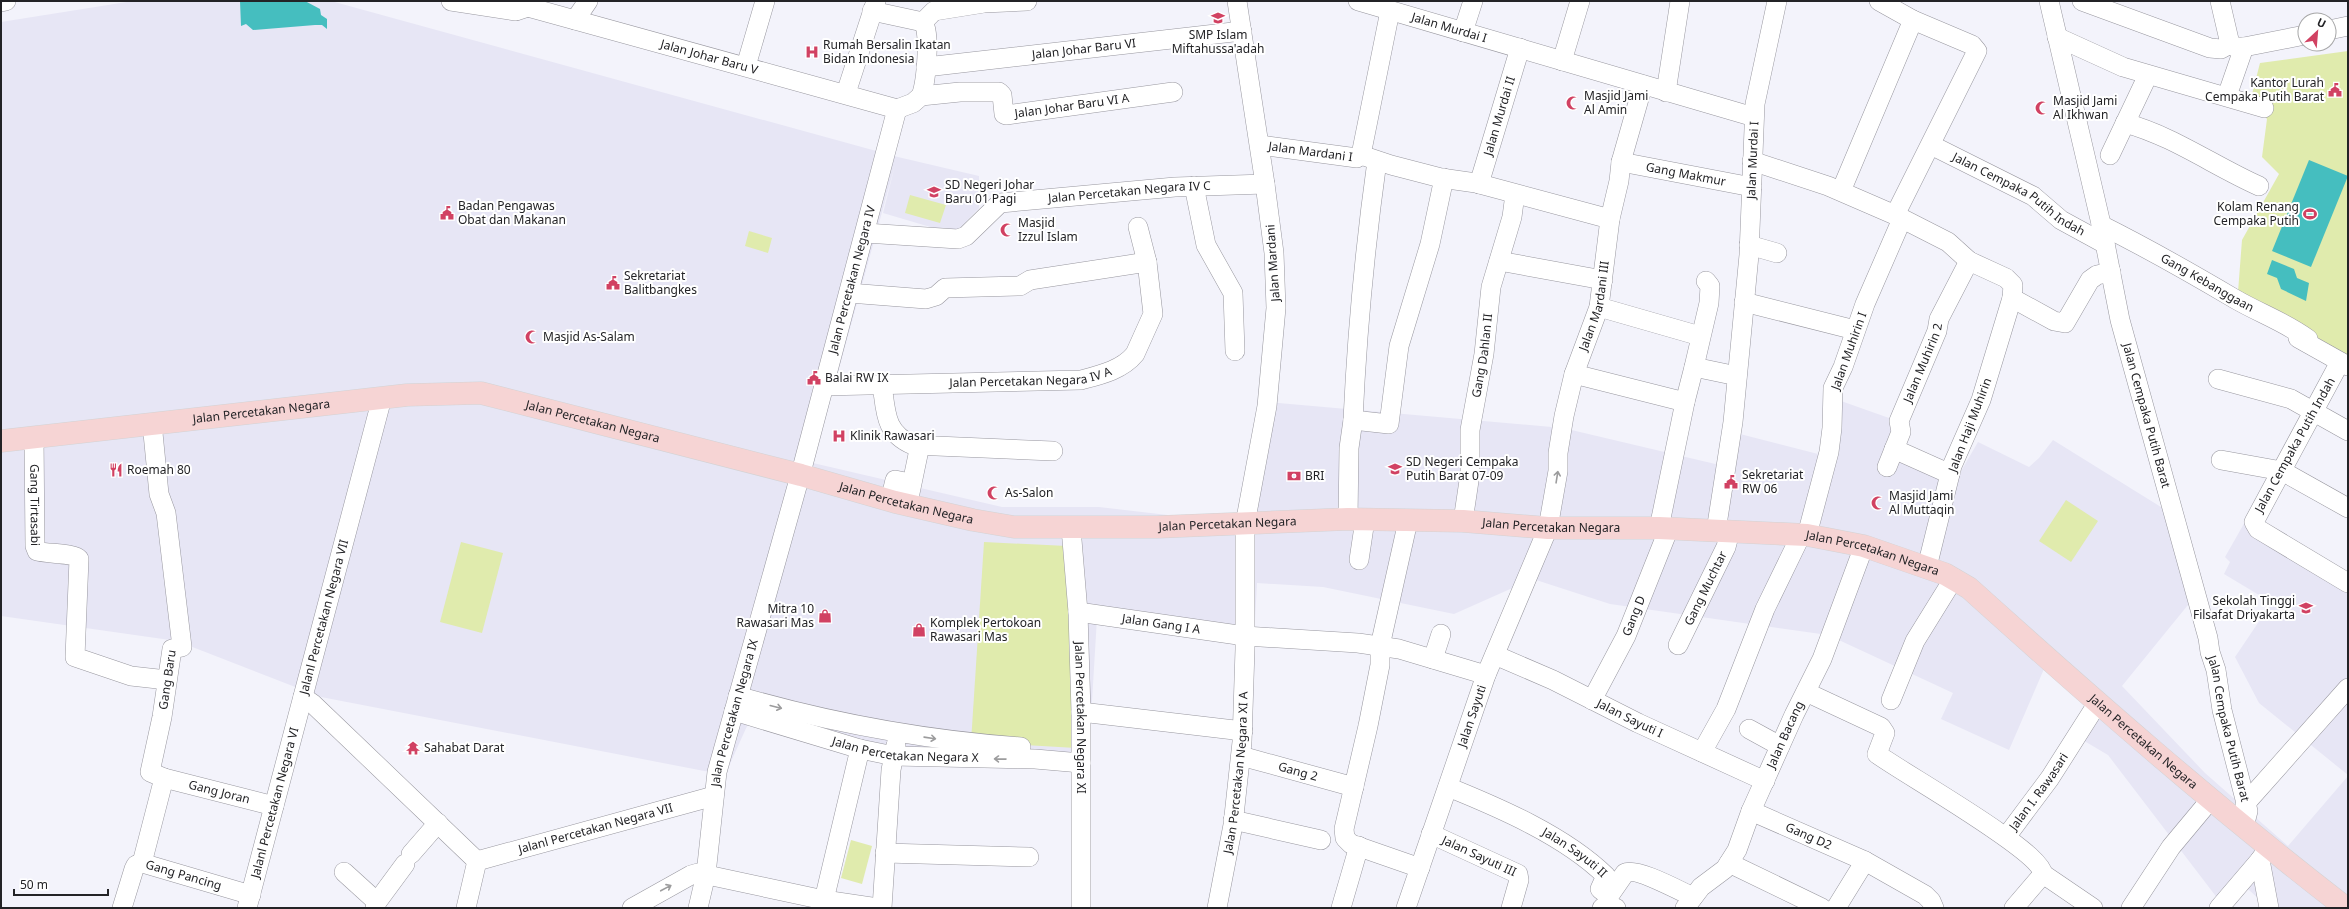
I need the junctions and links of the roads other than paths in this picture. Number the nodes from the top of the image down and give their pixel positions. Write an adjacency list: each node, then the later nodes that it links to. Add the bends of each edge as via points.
1 (6, 1): 16 (street)
2 (451, 1): 18 (street)
3 (588, 1): 22 (street)
4 (765, 1): 34 (street)
5 (1027, 1): 17 (street)
6 (1237, 1): 27 (street, Jalan Mardani)
7 (1358, 1): 21 (street, Jalan Murdai I)
8 (1473, 1): 28 (street)
9 (1580, 1): 33 (street)
10 (1680, 1): 39 (street)
11 (1777, 1): 45 (street)
12 (1879, 1): 23 (street)
13 (2049, 1): 30 (street, Jalan Cempaka Putih Barat)
14 (2082, 1): 31 (street, via 2210,48 2221,49)
15 (2220, 1): 31 (street)
16 (1, 2)
17 (984, 2): 24 (street, via 934,11)
18 (488, 4): 19 (street, via 516,11)
19 (528, 4): 22 (street, Jalan Johar Baru V)
20 (874, 6): 24 (street); 40 (street)
21 (1390, 11): 28 (street, Jalan Murdai I); 50 (street)
22 (575, 20): 34 (street, Jalan Johar Baru V)
23 (1913, 20): 48 (street, Jalan Muhirin I, via 1972,45 1977,51); 59 (street)
24 (923, 22): 35 (street, via 926,28)
25 (2348, 26): 26 (street)
26 (2337, 28)
27 (1242, 31): 35 (street, Jalan Johar Baru VI); 47 (street, Jalan Mardani)
28 (1463, 32): 32 (street, Jalan Murdai I)
29 (2297, 36): 31 (street)
30 (2057, 37): 36 (street, via 2123,68); 63 (street, Jalan Cempaka Putih Barat)
31 (2237, 45): 42 (street)
32 (1520, 48): 33 (street, Jalan Murdai I); 55 (street, Jalan Murdai II)
33 (1562, 61): 37 (street, Jalan Murdai I)
34 (746, 66): 40 (street, Jalan Johar Baru V)
35 (926, 67): 41 (street)
36 (2148, 75): 42 (street); 46 (street)
37 (1643, 85): 39 (street, Jalan Murdai I); 52 (street, Jalan Mardani III)
38 (1173, 92): 41 (street, Jalan Johar Baru VI A, via 1006,116 1002,95 999,92)
39 (1666, 92): 45 (street, Jalan Murdai I)
40 (846, 93): 43 (street, Jalan Johar Baru V)
41 (921, 96): 43 (street, Jalan Johar Baru VI A, via 913,103)
42 (2227, 96): 44 (street)
43 (897, 108): 65 (street, Jalan Percetakan Negara IV)
44 (2264, 108)
45 (1754, 117): 51 (street, Jalan Murdai I)
46 (2125, 123): 49 (street); 57 (street, via 2169,139)
47 (1260, 145): 50 (street, Jalan Mardani I); 54 (street, Jalan Mardani)
48 (1931, 145): 61 (street, Jalan Muhirin I); 66 (street, Jalan Cempaka Putih Indah, via 2033,196 2061,220)
49 (2110, 155)
50 (1369, 158): 53 (street, Jalan Mardani I); 94 (street)
51 (1752, 161): 58 (street, Jalan Murdai I); 59 (street)
52 (1621, 162): 58 (street, Gang Makmur); 62 (street, Jalan Mardani III)
53 (1444, 178): 55 (street, Jalan Mardani I); 94 (street, via 1430,244 1399,346 1389,424)
54 (1265, 184): 56 (street, Jalan Percetakan Negara IV C); 112 (street, Jalan Mardani, via 1275,265 1276,324 1267,406)
55 (1479, 184): 60 (street, Jalan Mardani I)
56 (1194, 186): 65 (street, Jalan Percetakan Negara IV C, via 1000,203 966,236 958,239); 83 (street, via 1206,245 1233,293)
57 (2259, 186)
58 (1752, 187): 67 (street, Jalan Murdai I)
59 (1841, 191): 61 (street)
60 (1515, 194): 62 (street, Jalan Mardani I); 69 (street, Gang Dahlan II, via 1512,217)
61 (1899, 217): 70 (street, via 1948,242); 80 (street, Jalan Muhirin I)
62 (1610, 219): 73 (street, Jalan Mardani III)
63 (2101, 225): 66 (street, Jalan Cempaka Putih Barat); 82 (street, Gang Kebanggaan, via 2140,244 2235,299 2293,327 2308,339)
64 (1138, 227): 71 (street, Jalan Percetakan Negara IV A)
65 (865, 232): 75 (street, Jalan Percetakan Negara IV)
66 (2105, 244): 72 (street, Jalan Cempaka Putih Barat)
67 (1749, 245): 68 (street); 77 (street, Jalan Murdai I)
68 (1777, 253)
69 (1499, 261): 73 (street); 111 (street, Gang Dahlan II, via 1491,287 1484,354 1473,411 1469,452 1470,474)
70 (1969, 261): 76 (street, Jalan Haji Muhirin, via 2011,282); 100 (street, Jalan Muhirin 2, via 1939,319 1937,331 1899,421 1901,432)
71 (1147, 262): 75 (street, via 1030,280 1020,286 945,288 936,296 926,299); 89 (street, Jalan Percetakan Negara IV A, via 1153,314 1135,354 1109,372 1081,380)
72 (2111, 272): 76 (street, via 2097,274 2090,280 2065,323 2054,321); 155 (street, Jalan Cempaka Putih Barat, via 2120,320 2208,638)
73 (1603, 280): 78 (street, Jalan Mardani III)
74 (1706, 281): 81 (street, Gang D, via 1710,286 1709,303)
75 (849, 293): 90 (street, Jalan Percetakan Negara IV)
76 (2012, 298): 105 (street, Jalan Haji Muhirin, via 1981,400)
77 (1744, 302): 80 (street); 87 (street, Jalan Murdai I)
78 (1599, 307): 81 (street); 86 (street, Jalan Mardani III)
79 (2264, 319): 82 (street, Jalan Cempaka Putih Indah)
80 (1855, 330): 117 (street, Jalan Muhirin I, via 1844,367 1833,388 1832,428 1828,452)
81 (1700, 336): 85 (street, Gang D)
82 (2308, 343): 84 (street, Jalan Cempaka Putih Indah)
83 (1235, 351)
84 (2344, 364): 93 (street, Jalan Cempaka Putih Indah)
85 (1694, 367): 87 (street); 92 (street, Gang D)
86 (1574, 374): 92 (street); 114 (street, Jalan Mardani III, one-way to 86, via 1564,416)
87 (1737, 376): 116 (street, Jalan Murdai I)
88 (2218, 379): 93 (street, via 2277,394)
89 (882, 384): 90 (street, Jalan Percetakan Negara IV A); 99 (street, via 889,426 904,441)
90 (824, 386): 106 (street, Jalan Percetakan Negara IV)
91 (382, 398): 95 (main road, Jalan Percetakan Negara); 106 (main road, Jalan Percetakan Negara, via 481,393); 134 (street, Jalanl Percetakan Negara VII)
92 (1685, 402): 115 (street, Gang D)
93 (2314, 412): 96 (street); 104 (street, Jalan Cempaka Putih Indah)
94 (1353, 420): 109 (street, via 1349,448)
95 (152, 423): 97 (main road, Jalan Percetakan Negara); 131 (street, Gang Baru, via 159,494 166,513 182,647 172,649)
96 (2348, 431)
97 (34, 437): 98 (main road, Jalan Percetakan Negara); 131 (street, Gang Tirtasabi, via 35,546 37,551 43,553 74,556 79,559 75,657 131,676)
98 (1, 441)
99 (917, 445): 101 (street); 107 (street)
100 (1894, 449): 103 (street, Jalan Muhirin 2); 105 (street)
101 (1053, 451)
102 (2221, 460): 104 (street)
103 (1887, 467)
104 (2282, 471): 108 (street); 122 (street, Jalan Cempaka Putih Indah, via 2255,518 2255,524 2258,529)
105 (1950, 474): 120 (street, Jalan Haji Muhirin)
106 (801, 475): 107 (main road, Jalan Percetakan Negara); 137 (street, Jalan Percetakan Negara IX)
107 (902, 492): 113 (main road, Jalan Percetakan Negara, via 973,520 1014,527)
108 (2348, 508)
109 (1356, 520): 110 (main road, Jalan Percetakan Negara); 112 (main road, Jalan Percetakan Negara); 119 (street)
110 (1408, 521): 111 (main road, Jalan Percetakan Negara); 127 (street)
111 (1464, 521): 114 (main road, Jalan Percetakan Negara)
112 (1245, 524): 113 (main road, Jalan Percetakan Negara); 125 (street, Jalan Percetakan Negara XI A)
113 (1071, 528): 123 (street, Jalan Percetakan Negara XI)
114 (1548, 528): 115 (main road, Jalan Percetakan Negara); 128 (street, Jalan Sayuti)
115 (1664, 528): 116 (main road, Jalan Percetakan Negara); 135 (street, Gang D, via 1626,636)
116 (1723, 532): 117 (main road, Jalan Percetakan Negara); 126 (street, Gang Muchtar, via 1726,547)
117 (1804, 535): 118 (main road, Jalan Percetakan Negara); 145 (street, Jalan Muhirin I, via 1765,609 1726,709)
118 (1864, 546): 120 (main road, Jalan Percetakan Negara); 133 (street, Jalan Bacang, via 1827,646)
119 (1360, 560)
120 (1927, 568): 121 (main road, Jalan Percetakan Negara)
121 (1954, 578): 136 (street, via 1915,641); 138 (main road, Jalan Percetakan Negara, via 1969,588)
122 (2348, 583)
123 (1078, 612): 125 (street, Jalan Gang I A); 139 (street, Jalan Percetakan Negara XI)
124 (1441, 634): 129 (street)
125 (1245, 636): 127 (street); 141 (street, Jalan Percetakan Negara XI A)
126 (1678, 645)
127 (1380, 646): 129 (street); 151 (street, via 1380,664)
128 (1495, 655): 130 (street, Jalan Sayuti); 135 (street, Jalan Sayuti I)
129 (1433, 659): 130 (street)
130 (1486, 676): 152 (street, Jalan Sayuti)
131 (167, 680): 149 (street, Gang Baru, via 150,772)
132 (2348, 688): 155 (street)
133 (1806, 692): 143 (street, Jalan Bacang); 162 (street, via 1881,727 1885,733 1877,754)
134 (303, 697): 156 (street, Jalanl Percetakan Negara VI); 159 (street, Jalanl Percetakan Negara VII)
135 (1592, 700): 145 (street, Jalan Sayuti I)
136 (1891, 700)
137 (736, 704): 142 (street, Jalan Percetakan Negara X, one-way to 142, via 774,707); 144 (street, Jalan Percetakan Negara X); 153 (street, Jalan Percetakan Negara IX, via 717,772)
138 (2097, 704): 154 (main road, Jalan Percetakan Negara); 162 (street, Jalan I. Rawasari, via 2050,778)
139 (1082, 712): 141 (street); 147 (street, Jalan Percetakan Negara XI)
140 (1749, 729): 143 (street)
141 (1243, 731): 148 (street, Jalan Percetakan Negara XI A)
142 (898, 734): 146 (street); 147 (street, Jalan Percetakan Negara X, one-way to 147)
143 (1780, 746): 150 (street, Jalan Bacang)
144 (860, 749): 146 (street, Jalan Percetakan Negara X); 176 (street)
145 (1702, 752): 150 (street, Jalan Sayuti I)
146 (894, 756): 147 (street, Jalan Percetakan Negara X, one-way to 146, via 1035,759); 165 (street)
147 (1080, 756): 188 (street, Jalan Percetakan Negara XI)
148 (1241, 756): 151 (street, Gang 2); 158 (street, Jalan Percetakan Negara XI A)
149 (164, 778): 156 (street, Gang Joran); 171 (street)
150 (1765, 781): 157 (street, Jalan Bacang)
151 (1354, 787): 164 (street, via 1344,834 1351,844)
152 (1448, 787): 161 (street, Jalan Sayuti); 179 (street, Jalan Sayuti II, via 1524,822 1574,851 1606,876 1600,891)
153 (714, 796): 168 (street, Jalanl Percetakan Negara VII); 174 (street, Jalan Percetakan Negara IX)
154 (2211, 799): 160 (main road, Jalan Percetakan Negara); 197 (street, via 2171,847)
155 (2245, 804): 160 (street, Jalan Cempaka Putih Barat, via 2248,817)
156 (274, 806): 177 (street, Jalanl Percetakan Negara VI)
157 (1751, 811): 169 (street, Gang D2); 170 (street, Jalan Bacang, via 1737,850)
158 (1233, 820): 163 (street); 189 (street, Jalan Percetakan Negara XI A)
159 (438, 824): 168 (street, Jalanl Percetakan Negara VII); 180 (street, via 408,859)
160 (2244, 827): 166 (main road, Jalan Percetakan Negara)
161 (1431, 834): 172 (street, Jalan Sayuti); 181 (street, Jalan Sayuti III, via 1518,874 1519,880)
162 (2006, 837): 175 (street, Jalan I. Rawasari, via 2040,868)
163 (1321, 840)
164 (1358, 846): 172 (street); 190 (street)
165 (885, 853): 167 (street); 187 (street)
166 (2264, 854): 198 (street); 199 (street); 200 (main road, Jalan Percetakan Negara)
167 (1029, 857)
168 (477, 861): 183 (street)
169 (1865, 861): 193 (street); 194 (street, Gang D2, via 1925,895)
170 (1729, 862): 178 (street, Jalan Bacang); 192 (street)
171 (142, 863): 177 (street, Gang Pancing); 182 (street, Gang Pancing, via 134,869)
172 (1420, 868): 191 (street, Jalan Sayuti)
173 (344, 872): 180 (street)
174 (706, 874): 176 (street); 184 (street, one-way to 174, via 691,875); 185 (street, Jalan Percetakan Negara IX)
175 (2043, 874): 195 (street); 196 (street, Jalan I. Rawasari)
176 (824, 900): 186 (street)
177 (249, 901)
178 (1689, 902): 179 (street, Jalan Sayuti II, via 1641,874 1630,872 1625,874)
179 (1608, 904)
180 (376, 905)
181 (1512, 907)
182 (122, 908)
183 (466, 908)
184 (632, 908)
185 (698, 908)
186 (878, 908)
187 (882, 908)
188 (1081, 908)
189 (1217, 908)
190 (1341, 908)
191 (1406, 908)
192 (1822, 908)
193 (1836, 908)
194 (1934, 908)
195 (2014, 908)
196 (2093, 908)
197 (2131, 908)
198 (2219, 908)
199 (2269, 908)
200 (2346, 908)

